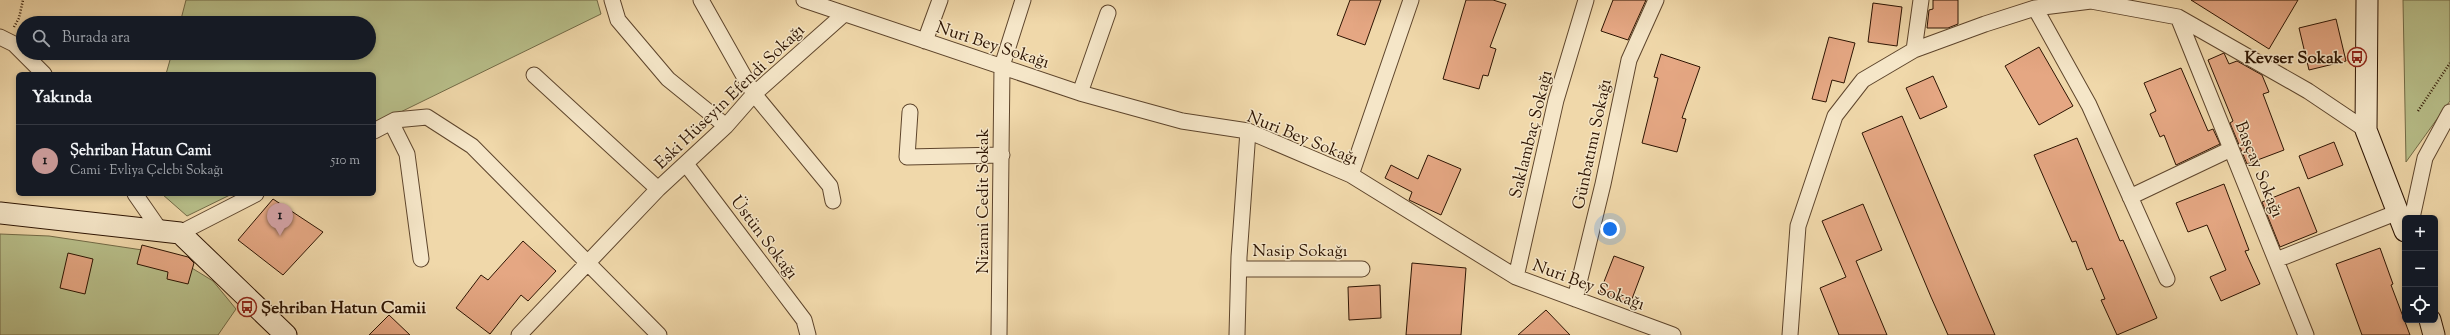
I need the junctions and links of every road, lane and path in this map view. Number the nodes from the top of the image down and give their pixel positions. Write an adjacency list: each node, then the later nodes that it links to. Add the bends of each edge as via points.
1 (23, 0): 15 (path)
2 (612, 0): 33 (street, via 618,20 668,79)
3 (701, 0): 28 (street)
4 (804, 0): 14 (street, Nuri Bey Sokağı)
5 (940, 0): 19 (street)
6 (1023, 0): 24 (street, Nizami Cedit Sokak)
7 (1411, 0): 40 (street)
8 (1586, 0): 56 (street, Saklambaç Sokağı, via 1556,100)
9 (1656, 0): 58 (street, Günbatımı Sokağı, via 1629,60)
10 (1921, 0): 21 (street)
11 (2367, 0): 35 (main road)
12 (2035, 8): 16 (street, via 2092,1); 21 (street); 44 (street, via 2089,105)
13 (1108, 13): 27 (street)
14 (843, 14): 19 (street, Nuri Bey Sokağı); 28 (street, Eski Hüseyin Efendi Sokağı)
15 (19, 16)
16 (2178, 17): 35 (street, via 2308,90); 37 (street, Başçay Sokağı)
17 (16, 22): 18 (path)
18 (3, 39): 20 (street)
19 (925, 41): 24 (street, Nuri Bey Sokağı)
20 (16, 46)
21 (1914, 50): 67 (street, via 1862,80 1835,116 1798,226)
22 (30, 60): 25 (street)
23 (2450, 63): 30 (path)
24 (1002, 66): 27 (street, Nuri Bey Sokağı); 38 (street, Nizami Cedit Sokak)
25 (42, 72)
26 (534, 75): 41 (street, Eski Hüseyin Efendi Sokağı)
27 (1080, 93): 36 (street, Nuri Bey Sokağı, via 1182,121)
28 (754, 94): 33 (street, Eski Hüseyin Efendi Sokağı); 45 (street, via 830,186)
29 (910, 112): 38 (street, via 907,157)
30 (2418, 112)
31 (2448, 120): 48 (street, via 2425,158)
32 (391, 122): 34 (street); 51 (street, via 407,154); 53 (street, via 426,117 472,146)
33 (726, 126): 39 (street, Eski Hüseyin Efendi Sokağı)
34 (376, 130)
35 (2366, 130): 47 (main road)
36 (1248, 131): 40 (street, Nuri Bey Sokağı); 55 (street)
37 (2231, 149): 44 (street); 52 (street, Başçay Sokağı)
38 (1002, 155): 64 (street, Nizami Cedit Sokak)
39 (686, 164): 41 (street, Eski Hüseyin Efendi Sokağı); 63 (street, Üstün Sokağı, via 804,320)
40 (1351, 175): 56 (street, Nuri Bey Sokağı)
41 (658, 189): 53 (street, Eski Hüseyin Efendi Sokağı)
42 (137, 196): 50 (street)
43 (251, 196): 50 (street)
44 (2130, 197): 57 (street)
45 (833, 201)
46 (0, 213): 50 (main road)
47 (2403, 215)
48 (2407, 215)
49 (2402, 221): 52 (street)
50 (170, 232): 60 (main road)
51 (421, 259)
52 (2276, 260): 68 (street, Başçay Sokağı)
53 (588, 264): 61 (street, Eski Hüseyin Efendi Sokağı); 62 (street)
54 (1362, 268): 55 (street, Nasip Sokağı)
55 (1239, 269): 65 (street)
56 (1516, 277): 58 (street, Nuri Bey Sokağı)
57 (2166, 279)
58 (1575, 299): 66 (street, Nuri Bey Sokağı)
59 (2431, 323): 69 (main road)
60 (286, 335)
61 (519, 335)
62 (659, 335)
63 (808, 335)
64 (999, 335)
65 (1237, 335)
66 (1673, 335)
67 (1790, 335)
68 (2306, 335)
69 (2434, 335)

